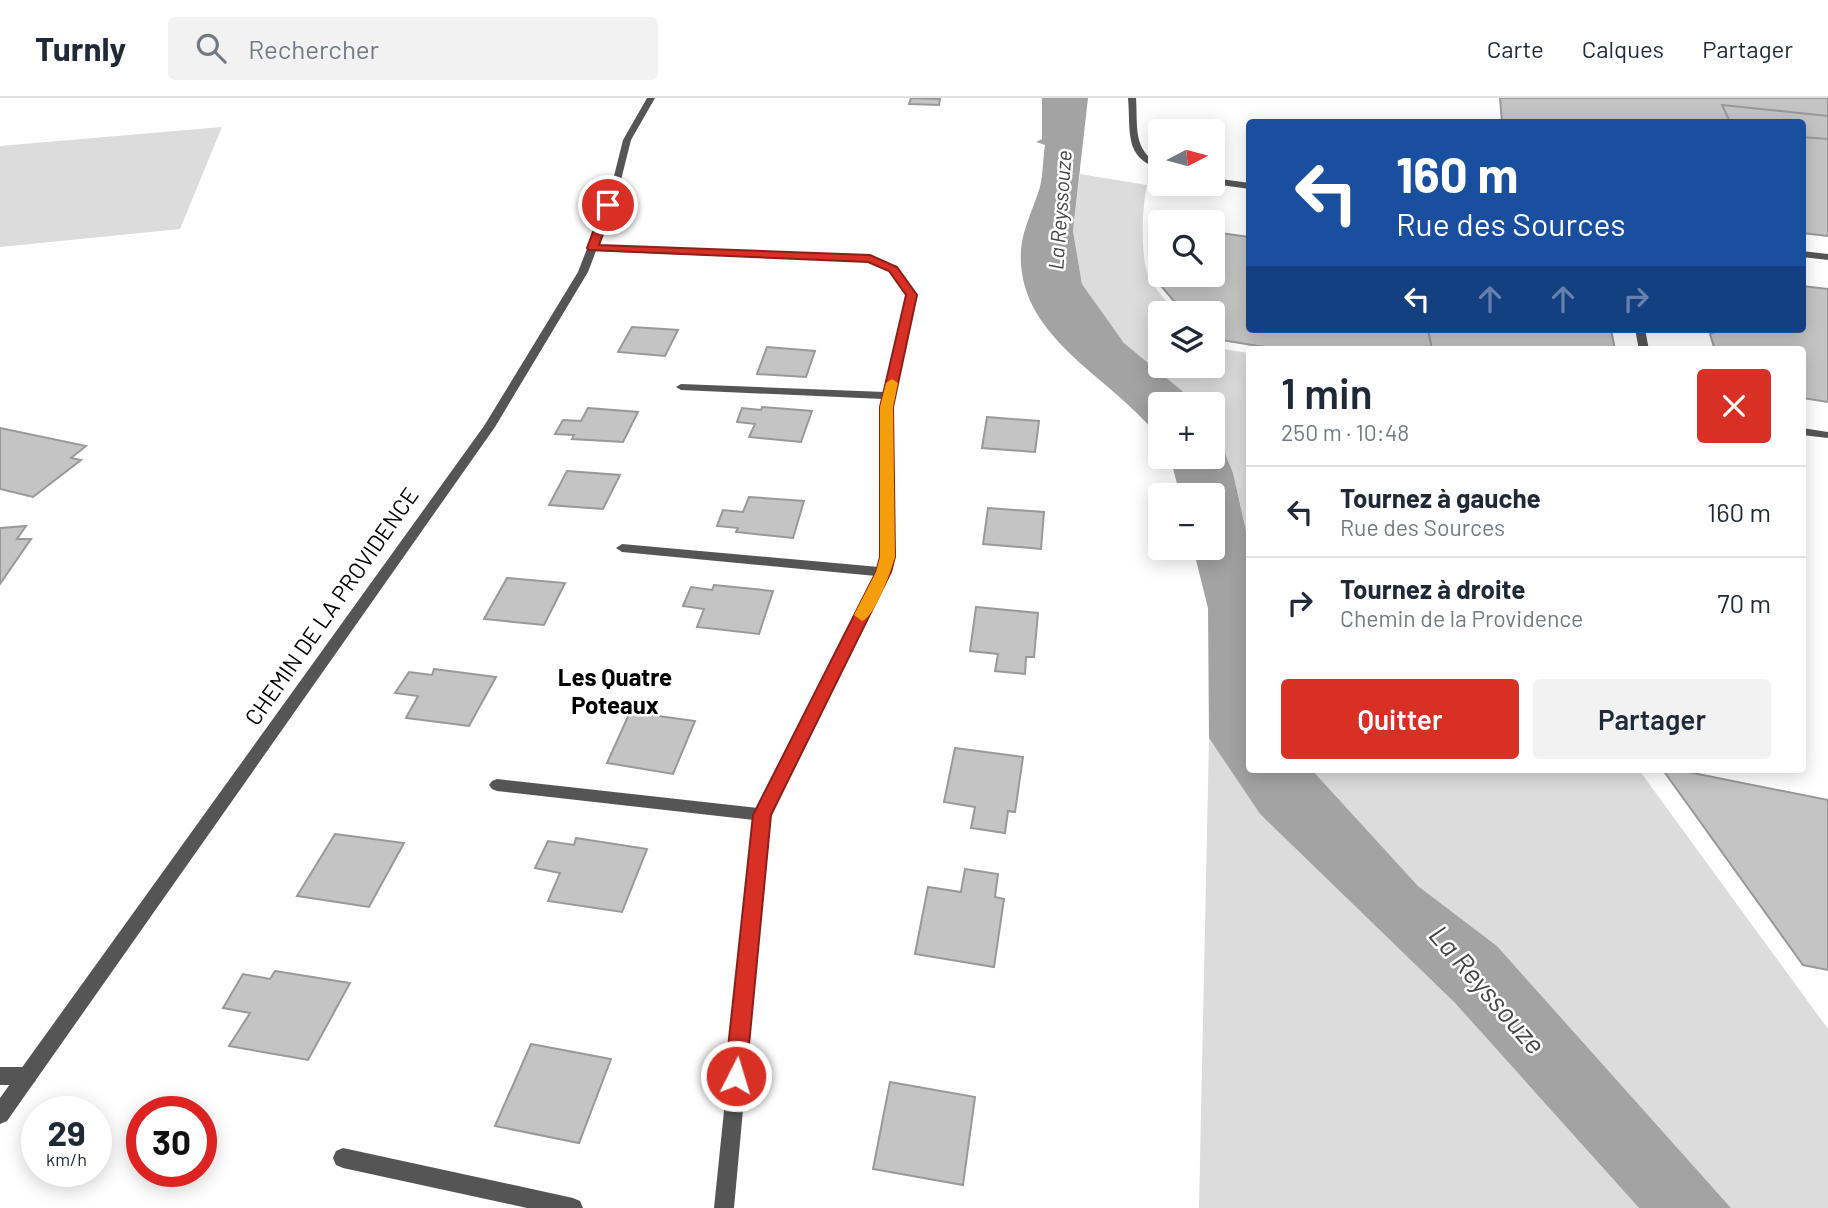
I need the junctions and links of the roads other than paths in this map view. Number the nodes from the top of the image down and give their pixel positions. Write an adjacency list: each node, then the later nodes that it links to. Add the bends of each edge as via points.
1 (651, 98): 6 (street, CHEMIN DE LA PROVIDENCE, via 627,140)
2 (1132, 98): 3 (street, via 1136,149)
3 (1148, 161)
4 (1225, 183): 5 (street)
5 (1246, 185)
6 (593, 248): 10 (street, via 870,259 893,269 912,295); 18 (street, CHEMIN DE LA PROVIDENCE, via 489,426)
7 (1806, 254): 8 (street)
8 (1828, 257)
9 (681, 387): 10 (street)
10 (889, 396): 14 (street, via 888,557)
11 (1806, 432): 12 (street)
12 (1828, 435)
13 (622, 548): 14 (street)
14 (884, 572): 16 (street)
15 (497, 785): 16 (street)
16 (762, 815): 22 (street)
17 (0, 1076): 18 (street)
18 (28, 1076): 19 (street, CHEMIN DE LA PROVIDENCE)
19 (0, 1114)
20 (343, 1158): 21 (street)
21 (573, 1208)
22 (723, 1208)

